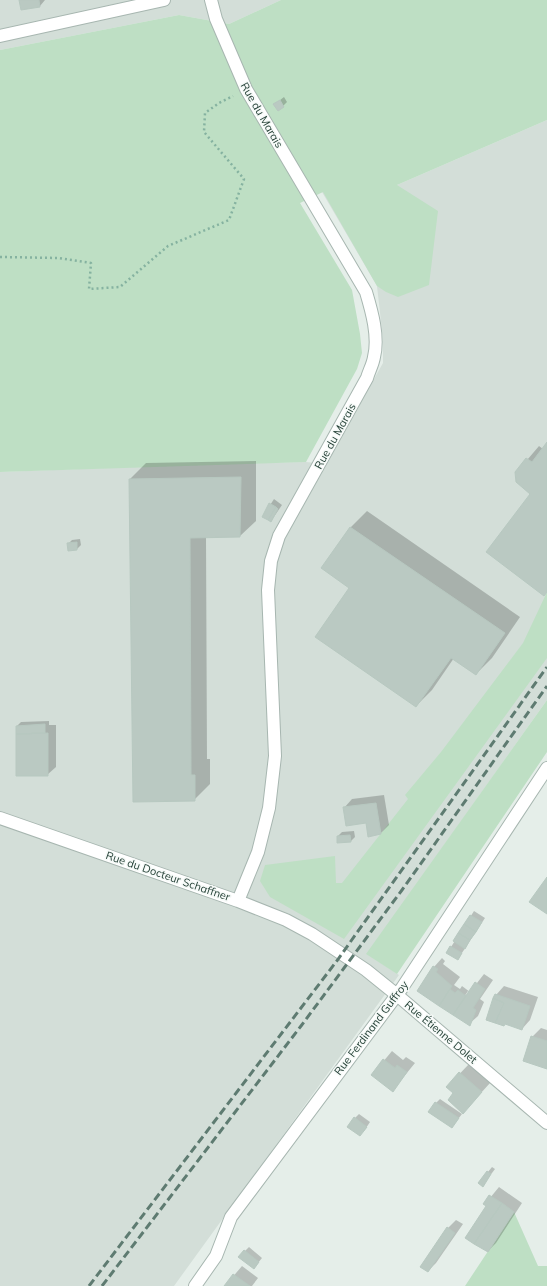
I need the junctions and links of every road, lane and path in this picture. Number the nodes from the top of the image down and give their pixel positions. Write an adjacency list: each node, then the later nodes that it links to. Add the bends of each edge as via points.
1 (164, 0): 3 (street)
2 (211, 0): 4 (street, Rue du Marais, via 216,19)
3 (0, 36)
4 (246, 90): 5 (path, via 219,103 205,114 204,132 244,179 229,220 168,246 120,287 89,289 91,263 59,258); 8 (street, Rue du Marais, via 366,292 372,311 375,356 367,378 279,536 271,561 268,590 275,756 269,808 260,845)
5 (0, 257)
6 (547, 768): 10 (street, Rue Ferdinand Guffroy)
7 (0, 818): 8 (street, Rue du Docteur Schaffner)
8 (238, 901): 9 (street, Rue du Docteur Schaffner, via 286,920)
9 (332, 946): 10 (street, Rue Étienne Dolet)
10 (397, 995): 11 (street, Rue Étienne Dolet); 12 (street, Rue Ferdinand Guffroy, via 231,1218 216,1256)
11 (547, 1123)
12 (194, 1286)

